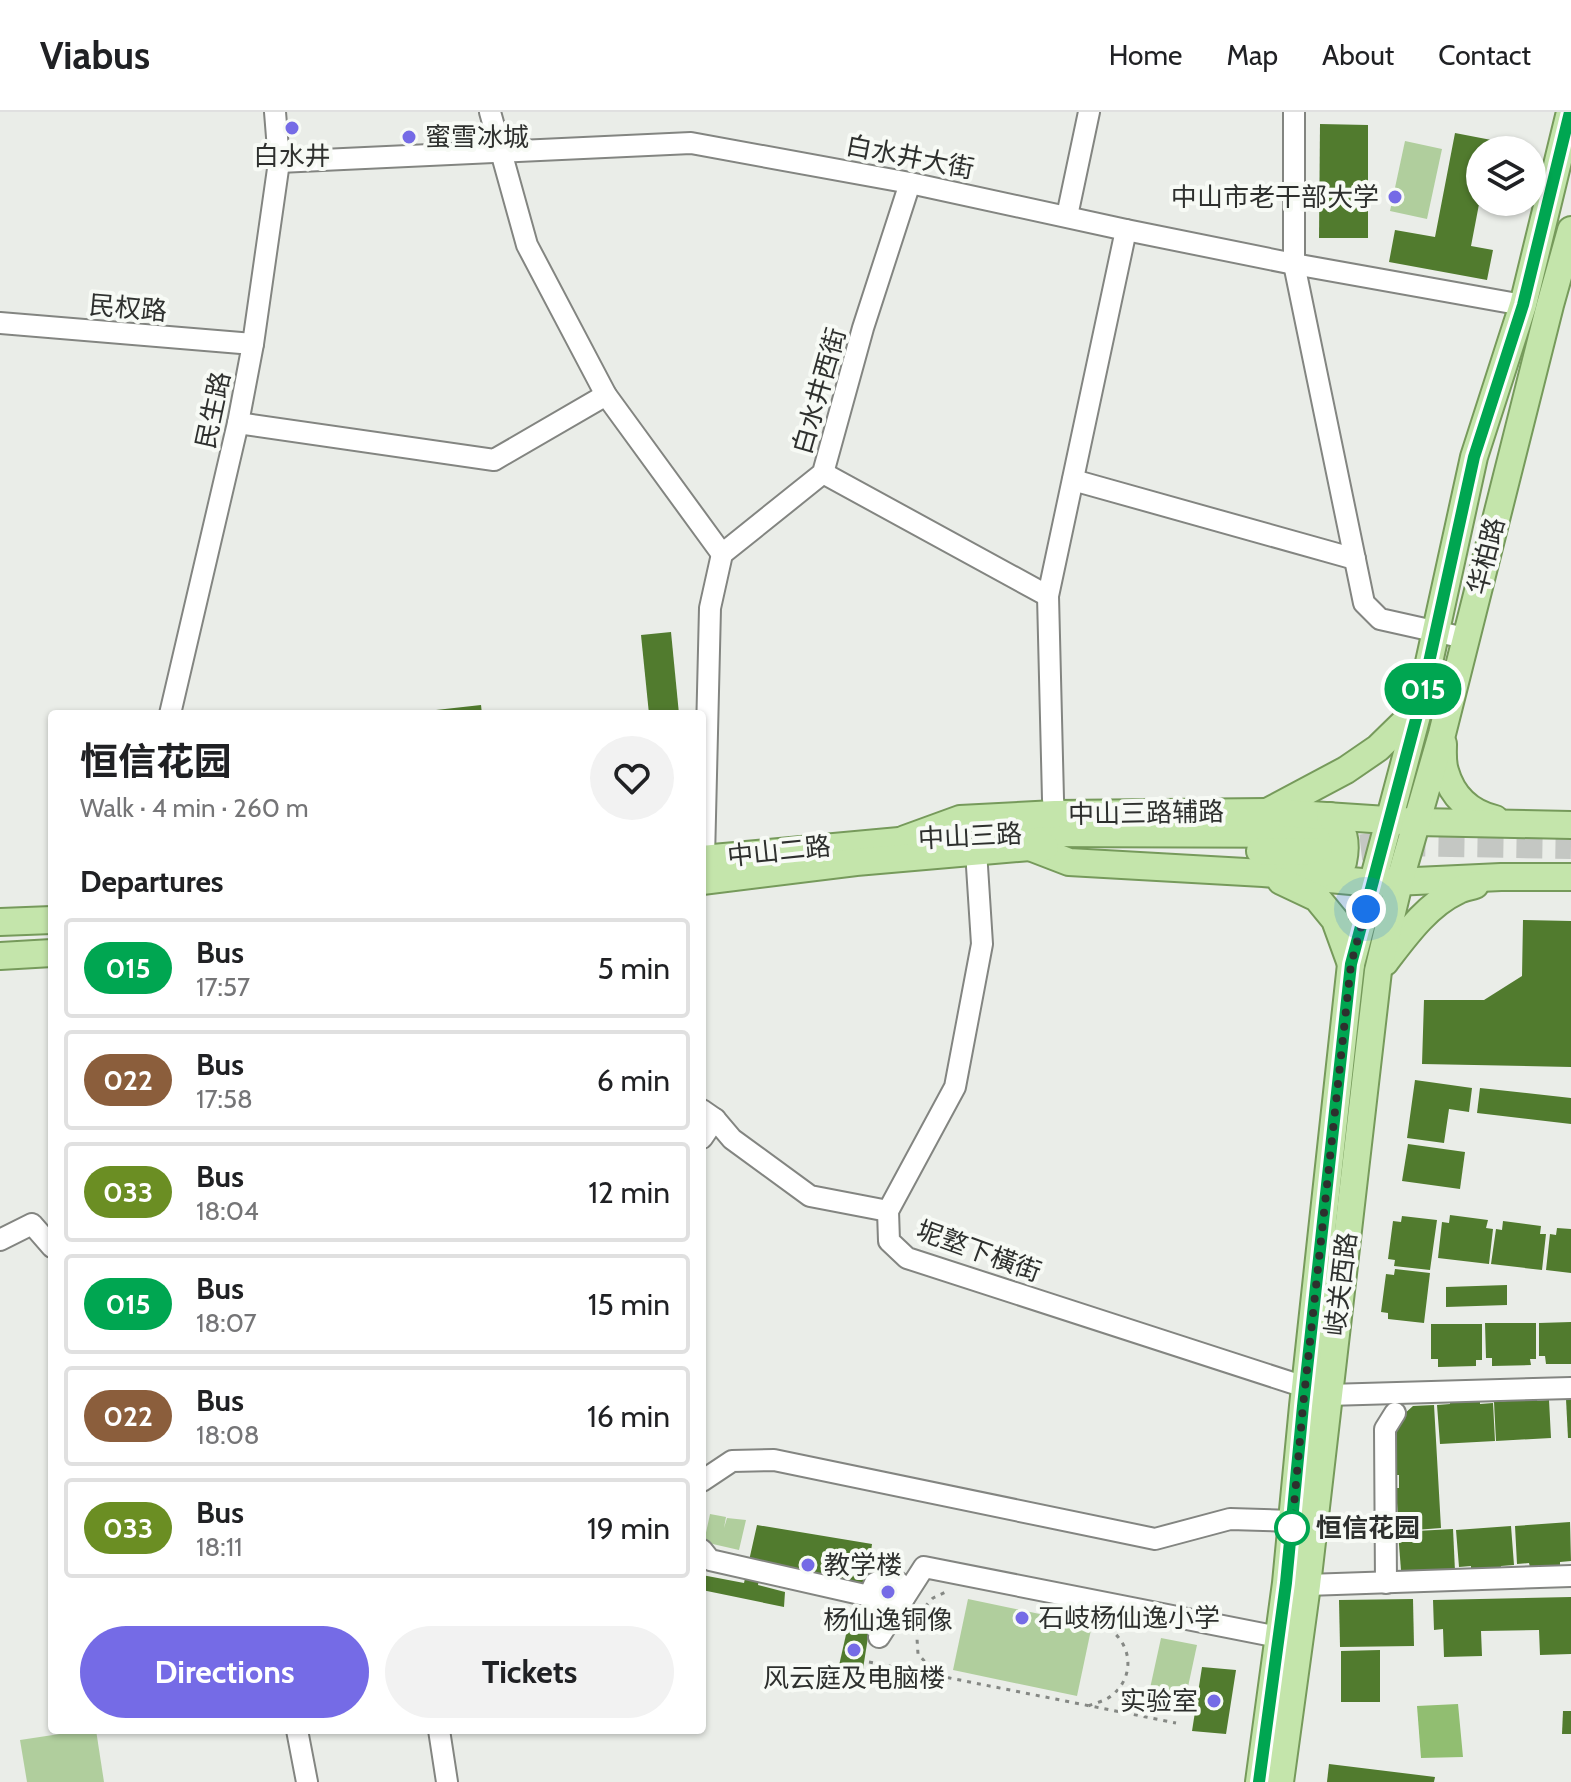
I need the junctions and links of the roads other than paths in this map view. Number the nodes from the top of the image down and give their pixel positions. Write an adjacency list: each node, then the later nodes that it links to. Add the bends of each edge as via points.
1 (275, 112): 7 (street, 民生路)
2 (490, 112): 6 (street)
3 (1089, 112): 9 (street)
4 (1294, 112): 12 (street)
5 (1570, 112): 13 (main road, 华柏路)
6 (500, 152): 7 (street, 白水井大街); 8 (street, 白水井大街, via 691,143); 17 (street, via 527,245)
7 (279, 162): 16 (street, 民生路)
8 (910, 183): 9 (street, 白水井大街); 19 (street, 白水井西街)
9 (1067, 216): 10 (street, 白水井大街)
10 (1126, 230): 12 (street, 白水井大街); 20 (street)
11 (1571, 230): 14 (main road, 华柏路)
12 (1294, 264): 13 (street, 白水井大街); 22 (street)
13 (1523, 305): 24 (main road, 华柏路, via 1474,457)
14 (1561, 305): 25 (main road, 华柏路)
15 (0, 323): 16 (street, 民权路)
16 (253, 344): 18 (street, 民生路)
17 (606, 395): 18 (street, via 494,460); 21 (street)
18 (238, 423): 27 (street, 民生路)
19 (823, 473): 21 (street, 白水井西街); 23 (street)
20 (1073, 480): 22 (street); 23 (street)
21 (722, 554): 29 (street, via 710,608)
22 (1355, 559): 24 (street, via 1364,603 1380,619)
23 (1048, 596): 31 (street)
24 (1435, 632): 25 (street); 26 (main road, 华柏路)
25 (1465, 638): 28 (main road, 华柏路)
26 (1419, 708): 30 (main road, via 1346,770); 32 (main road, 华柏路)
27 (171, 710)
28 (1442, 734): 33 (main road, 华柏路); 35 (main road, via 1444,769 1464,804 1480,815)
29 (706, 755)
30 (1267, 812): 31 (main road, 中山三路辅路); 38 (main road, 中山三路辅路)
31 (1055, 814): 39 (main road, 中山三路辅路, via 960,819)
32 (1390, 819): 33 (main road, 中山三路辅路); 38 (main road, 中山三路辅路); 50 (main road, 华柏路)
33 (1417, 822): 34 (main road, 中山三路辅路); 50 (main road, 华柏路)
34 (1450, 822): 35 (main road, 中山三路辅路); 37 (street, via 1481,831)
35 (1522, 825): 36 (main road)
36 (1571, 825)
37 (1571, 832)
38 (1325, 834): 39 (main road, 中山三路, via 1029,832); 40 (main road, 中山三路); 46 (main road, via 1338,823 1345,836 1343,862)
39 (905, 839): 42 (main road, 中山三路)
40 (1030, 847): 41 (main road, 中山三路); 45 (main road, 中山三路辅路, via 1069,862)
41 (976, 851): 42 (main road, 中山三路); 58 (street, 坭墪下橫街, via 982,944 955,1087)
42 (856, 853): 43 (main road, 中山二路)
43 (706, 866)
44 (1571, 868): 49 (street, via 1509,870)
45 (1263, 873): 46 (main road, 中山三路辅路); 55 (main road, via 1317,898 1335,920)
46 (1310, 877): 50 (main road, 中山三路辅路)
47 (1501, 877): 48 (main road); 49 (main road); 56 (main road, via 1456,891 1433,907)
48 (1571, 877)
49 (1448, 881): 50 (main road, 中山三路辅路)
50 (1386, 883): 55 (main road, 岐关西路); 56 (main road, 岐关西路)
51 (48, 920): 52 (main road)
52 (0, 922)
53 (48, 953): 54 (main road)
54 (0, 956)
55 (1351, 964): 62 (main road, 岐关西路)
56 (1378, 971): 62 (main road, 岐关西路)
57 (709, 1114): 58 (street, via 732,1139 810,1196)
58 (888, 1211): 62 (street, 坭墪下橫街, via 889,1241 907,1258)
59 (0, 1240): 60 (street, via 32,1224)
60 (48, 1242)
61 (1571, 1388): 62 (street, 坭墪下橫街)
62 (1317, 1391): 65 (main road, 岐关西路); 69 (main road, 岐关西路)
63 (1395, 1413): 68 (street, via 1385,1429)
64 (706, 1478): 65 (street, via 732,1461 774,1460 1155,1539 1230,1519)
65 (1292, 1521): 72 (main road, 岐关西路)
66 (706, 1555): 70 (street, via 869,1596 875,1583 899,1583)
67 (1571, 1576): 68 (street)
68 (1386, 1583): 69 (street)
69 (1307, 1585): 78 (main road, 岐关西路)
70 (901, 1603): 71 (street); 72 (street, via 924,1567)
71 (879, 1637)
72 (1278, 1637): 77 (main road, 岐关西路)
73 (298, 1734): 75 (street)
74 (440, 1734): 76 (street)
75 (307, 1782)
76 (447, 1782)
77 (1259, 1782)
78 (1280, 1782)

